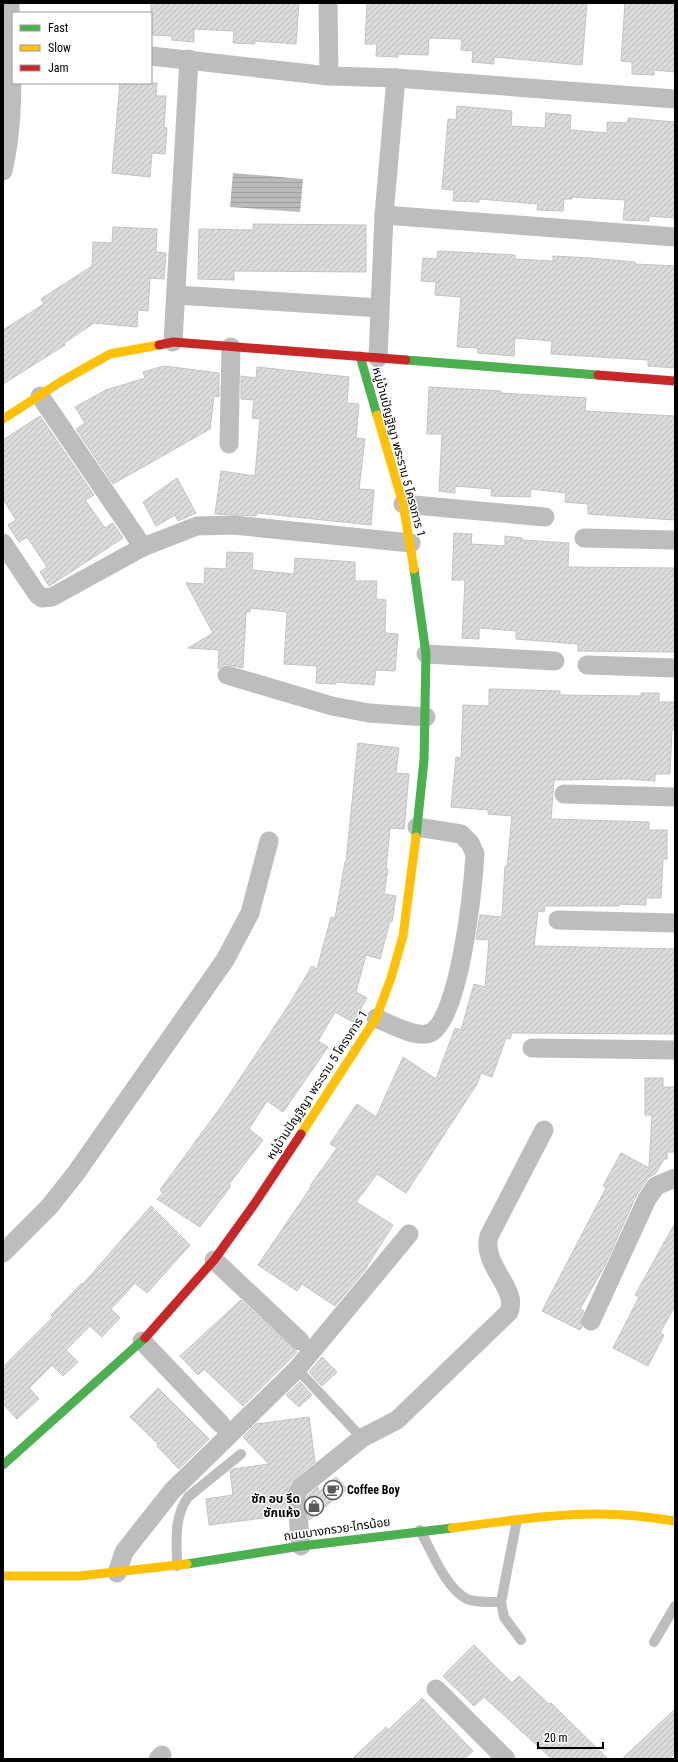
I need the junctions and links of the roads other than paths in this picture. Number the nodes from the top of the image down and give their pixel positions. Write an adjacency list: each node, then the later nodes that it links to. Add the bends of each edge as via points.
1 (10, 3): 8 (street, via 12,84 9,147)
2 (328, 3): 5 (street)
3 (152, 56): 4 (street)
4 (189, 59): 5 (street); 11 (street)
5 (329, 76): 6 (street)
6 (396, 78): 7 (street); 9 (street)
7 (675, 99)
8 (3, 171)
9 (384, 215): 10 (street); 12 (street)
10 (675, 237)
11 (176, 295): 12 (street); 13 (street)
12 (380, 308): 15 (street)
13 (173, 342): 14 (street); 17 (street, via 110,354)
14 (231, 348): 15 (street); 19 (street)
15 (369, 357): 16 (street); 20 (street, หมู่บ้านปัญฐิญา พระราม 5 โครงการ 1)
16 (675, 381)
17 (40, 396): 18 (street); 26 (street)
18 (3, 419)
19 (229, 444)
20 (403, 504): 21 (street); 25 (street, หมู่บ้านปัญฐิญา พระราม 5 โครงการ 1)
21 (545, 517)
22 (584, 538): 23 (street)
23 (675, 540)
24 (3, 543): 26 (street, via 42,598 52,597)
25 (411, 543): 26 (street, via 233,525 197,526); 27 (street, หมู่บ้านปัญฐิญา พระราม 5 โครงการ 1)
26 (143, 546)
27 (426, 654): 28 (street); 32 (street, หมู่บ้านปัญฐิญา พระราม 5 โครงการ 1)
28 (554, 661)
29 (587, 665): 30 (street)
30 (675, 668)
31 (227, 675): 32 (street, via 332,706 369,713)
32 (426, 718): 35 (street, หมู่บ้านปัญฐิญา พระราม 5 โครงการ 1)
33 (564, 794): 34 (street)
34 (675, 797)
35 (417, 827): 39 (street, หมู่บ้านปัญฐิญา พระราม 5 โครงการ 1, via 403,936); 39 (street, via 461,834 470,843 475,854 454,992 440,1026 429,1034 415,1034)
36 (269, 841): 45 (street, via 250,912 225,960 76,1174 49,1207)
37 (558, 920): 38 (street)
38 (675, 923)
39 (376, 1018): 46 (street, หมู่บ้านปัญฐิญา พระราม 5 โครงการ 1, via 280,1166)
40 (532, 1048): 41 (street)
41 (675, 1050)
42 (544, 1130): 52 (street, via 486,1245 491,1262 511,1298 509,1312 397,1420)
43 (675, 1178): 47 (street, via 656,1186 647,1199)
44 (409, 1234): 50 (street)
45 (3, 1253)
46 (214, 1260): 48 (street, หมู่บ้านปัญฐิญา พระราม 5 โครงการ 1); 49 (street)
47 (591, 1321)
48 (142, 1341): 51 (street); 54 (street, หมู่บ้านปัญฐิญา พระราม 5 โครงการ 1)
49 (300, 1341)
50 (297, 1368): 52 (lane); 60 (street, via 172,1491 124,1552)
51 (221, 1424)
52 (362, 1438): 58 (street, via 300,1488 296,1496)
53 (241, 1454): 59 (lane, via 188,1497 182,1506 177,1519)
54 (3, 1465)
55 (516, 1520): 56 (street, ถนนบางกรวย-ไทรน้อย, via 598,1514 643,1516); 57 (street, ถนนบางกรวย-ไทรน้อย); 62 (lane)
56 (675, 1521)
57 (420, 1530): 58 (street, ถนนบางกรวย-ไทรน้อย); 62 (lane, via 447,1579 459,1594 468,1599)
58 (301, 1546): 59 (street, ถนนบางกรวย-ไทรน้อย)
59 (177, 1566): 60 (street, ถนนบางกรวย-ไทรน้อย)
60 (117, 1573): 61 (street, ถนนบางกรวย-ไทรน้อย)
61 (3, 1576)
62 (501, 1602): 64 (lane, via 504,1617)
63 (675, 1606): 65 (lane)
64 (521, 1640)
65 (654, 1642)
66 (436, 1689): 67 (street)
67 (506, 1759)

